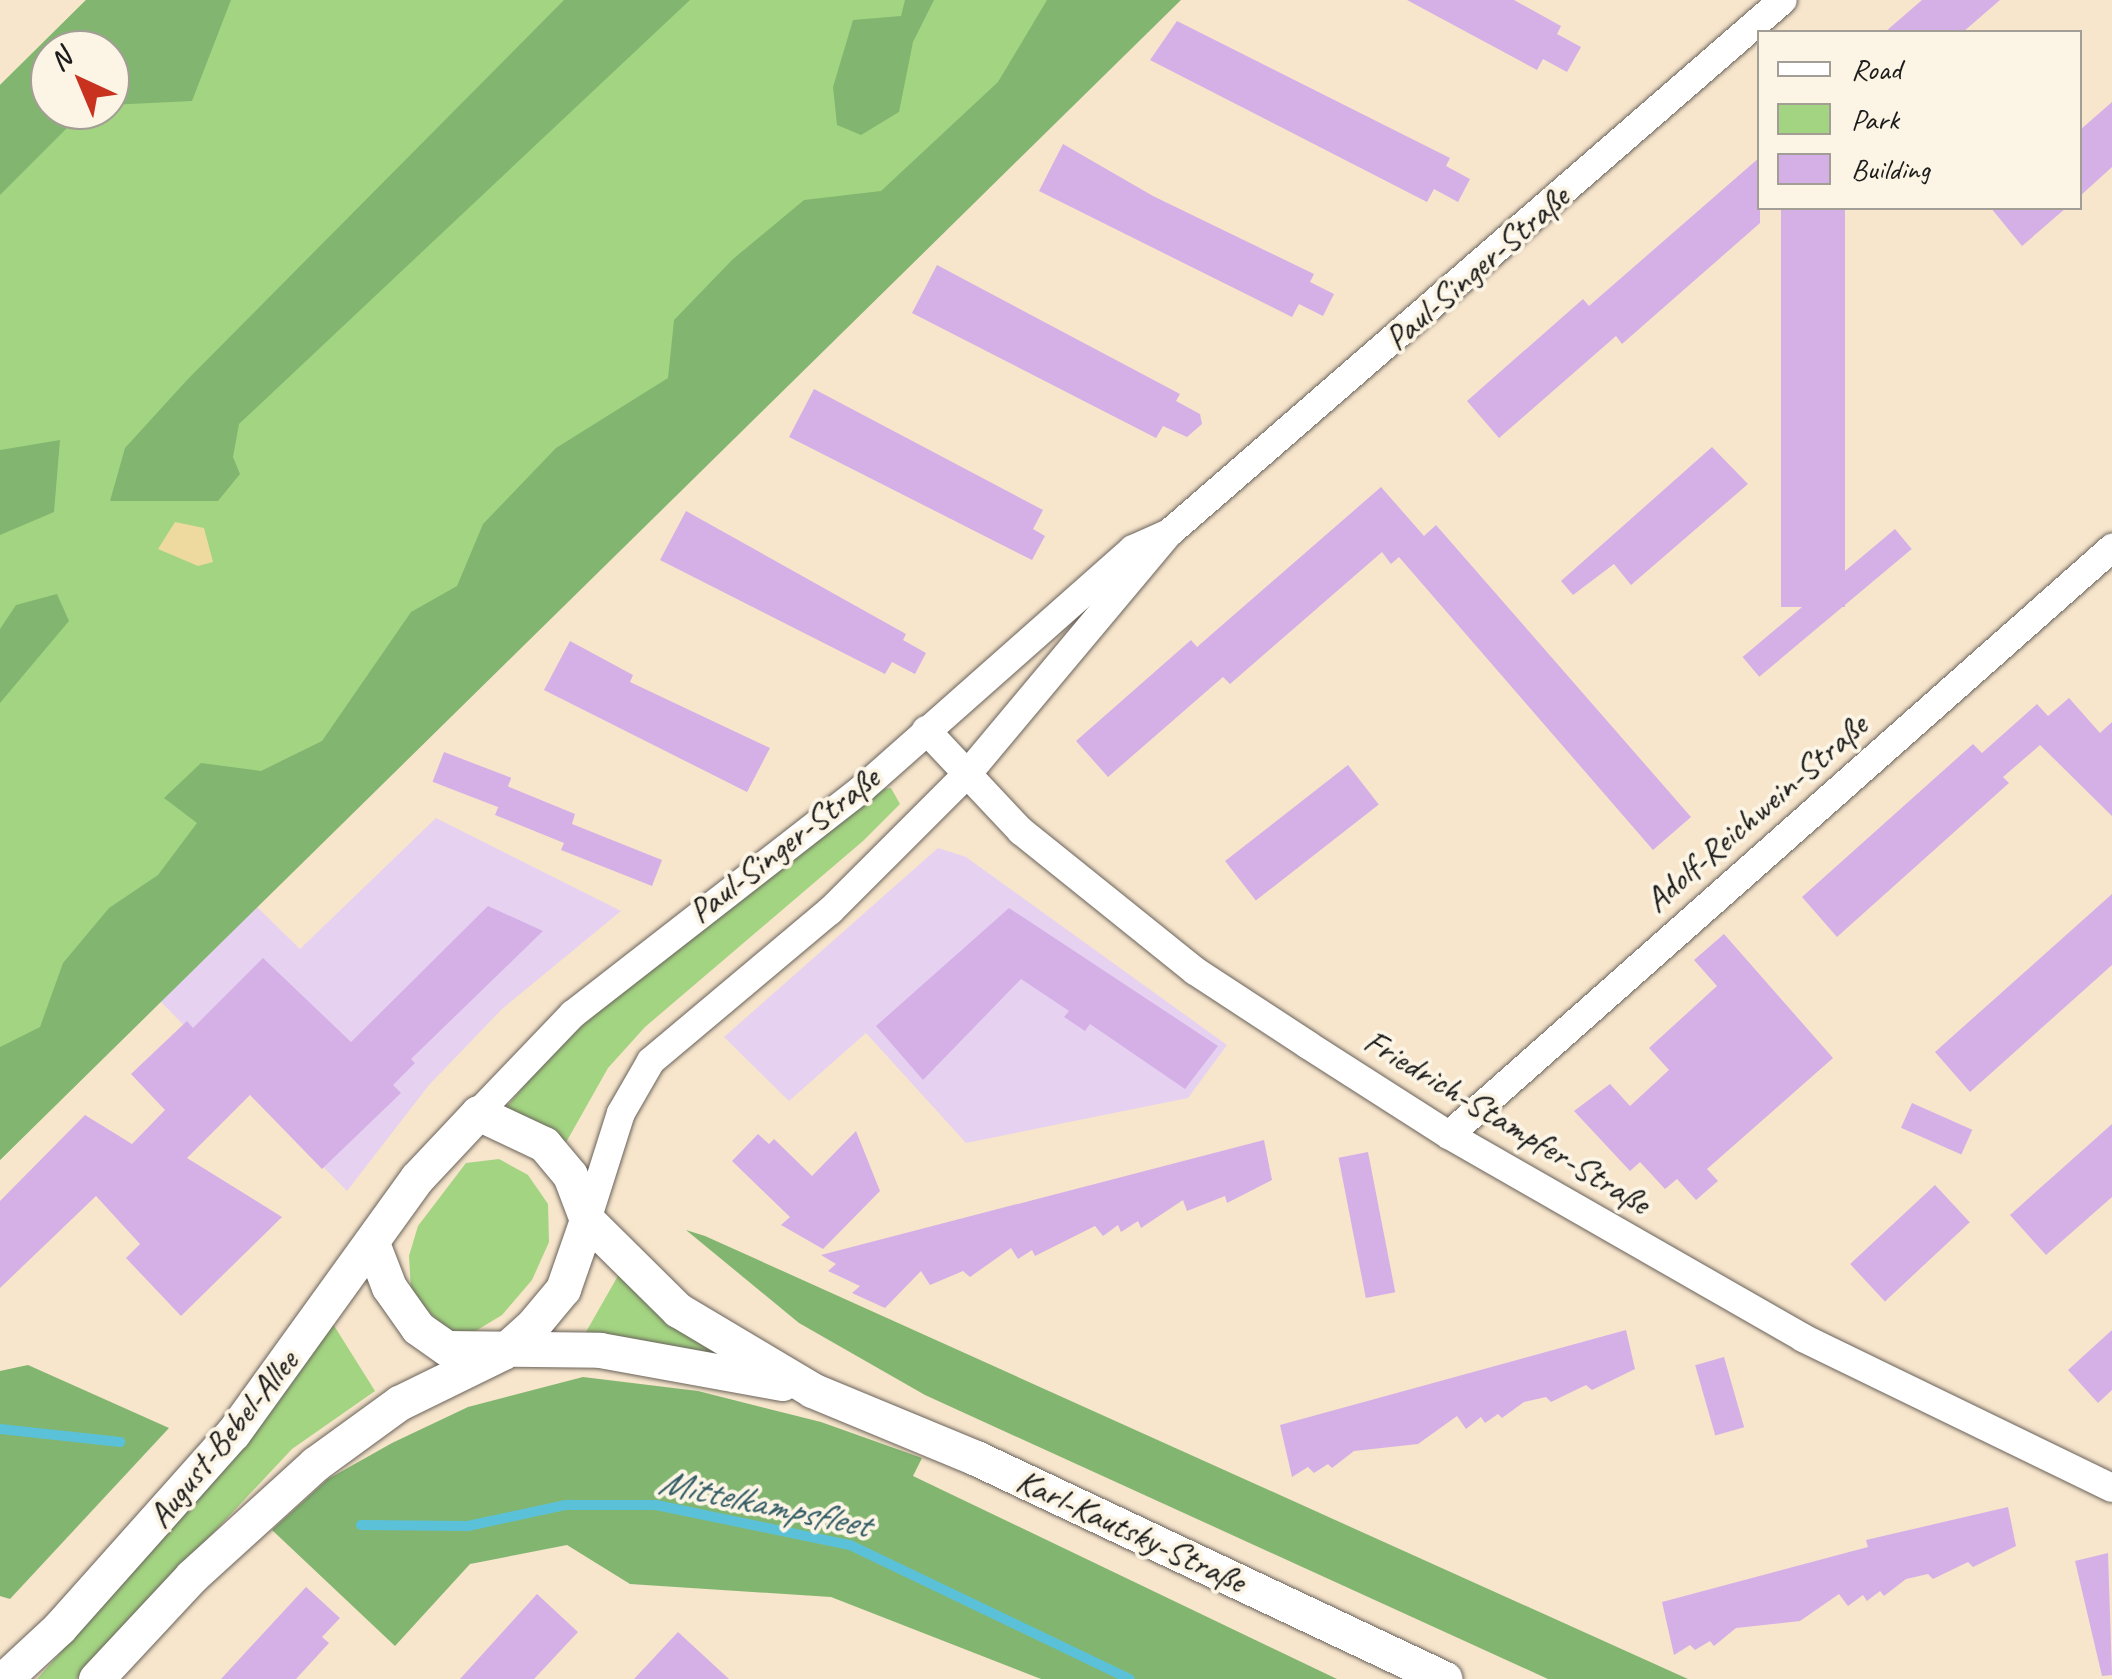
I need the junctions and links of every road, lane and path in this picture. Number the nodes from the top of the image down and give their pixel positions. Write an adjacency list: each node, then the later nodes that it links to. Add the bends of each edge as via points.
1 (1783, 0): 2 (street, Paul-Singer-Straße)
2 (1168, 534): 4 (street, Paul-Singer-Straße, via 1132,549); 5 (street, Paul-Singer-Straße)
3 (2112, 548): 7 (street, Adolf-Reichwein-Straße)
4 (926, 730): 5 (street, Friedrich-Stampfer-Straße); 6 (street, Paul-Singer-Straße, via 862,789 574,1014)
5 (968, 772): 7 (street, Friedrich-Stampfer-Straße, via 1021,830 1195,970); 9 (street, Paul-Singer-Straße, via 830,911 651,1062 621,1113)
6 (478, 1114): 8 (street, Paul-Singer-Straße); 9 (street, Karl-Kautsky-Straße, via 544,1144 570,1174)
7 (1449, 1134): 14 (street, Friedrich-Stampfer-Straße, via 1803,1338)
8 (417, 1178): 10 (street, August-Bebel-Allee)
9 (587, 1220): 11 (street, Paul-Singer-Straße); 13 (street, Karl-Kautsky-Straße, via 678,1310)
10 (372, 1243): 12 (street, Karl-Kautsky-Straße, via 389,1287 418,1328 448,1348); 15 (street, August-Bebel-Allee, via 234,1433 59,1628)
11 (563, 1289): 12 (street, August-Bebel-Allee)
12 (503, 1352): 13 (street, Karl-Kautsky-Straße, via 600,1350); 16 (street, August-Bebel-Allee, via 400,1403 314,1464 192,1576)
13 (812, 1390): 17 (street, Karl-Kautsky-Straße, via 976,1458)
14 (2112, 1488)
15 (4, 1679)
16 (96, 1679)
17 (1446, 1679)

